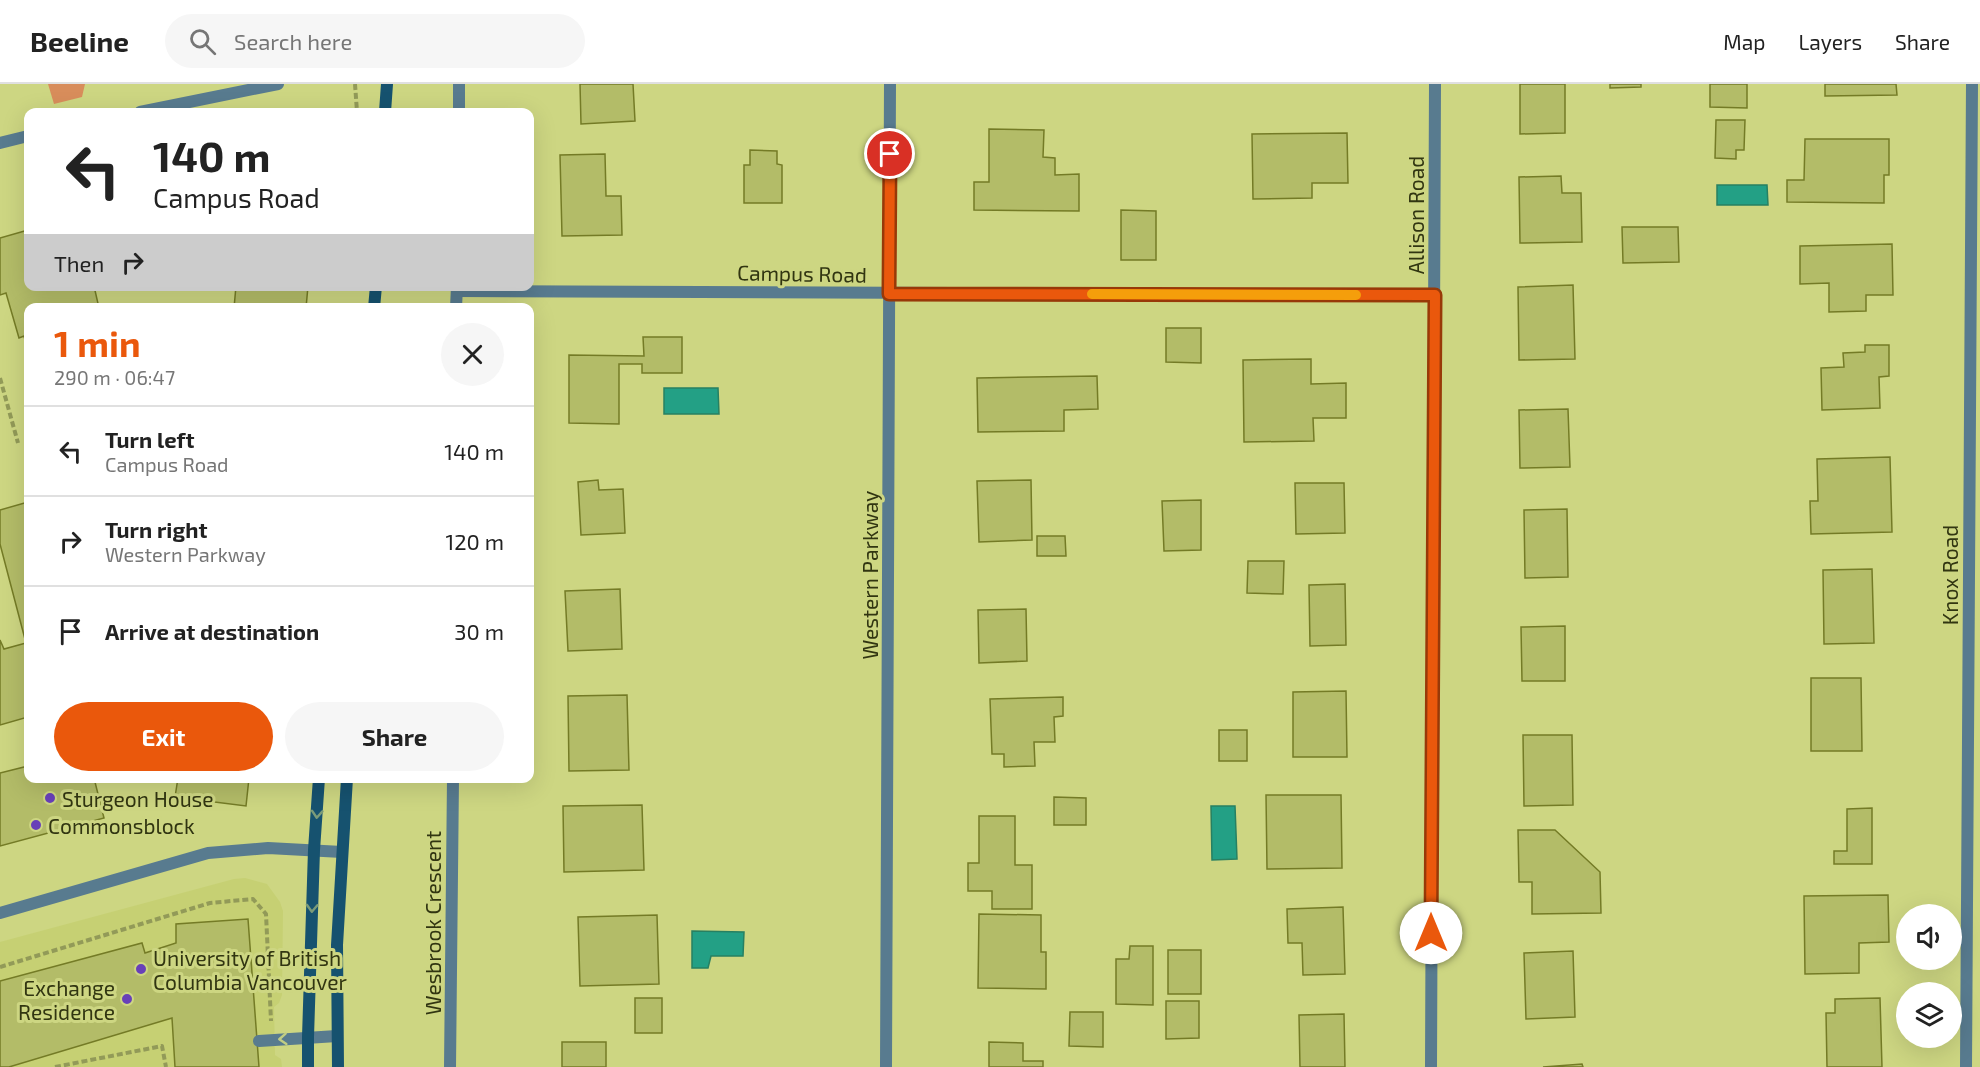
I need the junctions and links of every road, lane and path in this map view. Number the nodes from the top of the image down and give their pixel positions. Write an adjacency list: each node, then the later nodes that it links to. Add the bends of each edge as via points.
1 (278, 84): 8 (street)
2 (355, 84): 9 (path)
3 (387, 84): 10 (main road)
4 (459, 84): 11 (street)
5 (890, 84): 15 (street, Western Parkway)
6 (1435, 84): 16 (street, Allison Road)
7 (1972, 84): 36 (street, Knox Road)
8 (160, 108)
9 (357, 108)
10 (386, 108)
11 (459, 108)
12 (24, 137): 13 (street)
13 (0, 143)
14 (534, 290): 15 (street, Campus Road)
15 (889, 294): 16 (street, Campus Road); 34 (street, Western Parkway)
16 (1435, 295): 35 (street, Allison Road)
17 (0, 378): 18 (path)
18 (18, 443)
19 (319, 783): 22 (main road, one-way to 22)
20 (346, 783): 23 (main road)
21 (453, 783): 33 (street, Wesbrook Crescent)
22 (314, 850): 23 (street); 24 (street, via 268,848 208,853); 27 (main road, one-way to 27)
23 (342, 852): 26 (main road)
24 (0, 913)
25 (0, 967): 28 (path, via 210,903 253,899 266,914)
26 (337, 1036): 27 (street); 32 (main road)
27 (308, 1038): 28 (street, one-way to 28); 31 (main road)
28 (265, 1040)
29 (56, 1067): 30 (path, via 162,1046)
30 (166, 1067)
31 (308, 1067)
32 (338, 1067)
33 (450, 1067)
34 (886, 1067)
35 (1431, 1067)
36 (1966, 1067)

